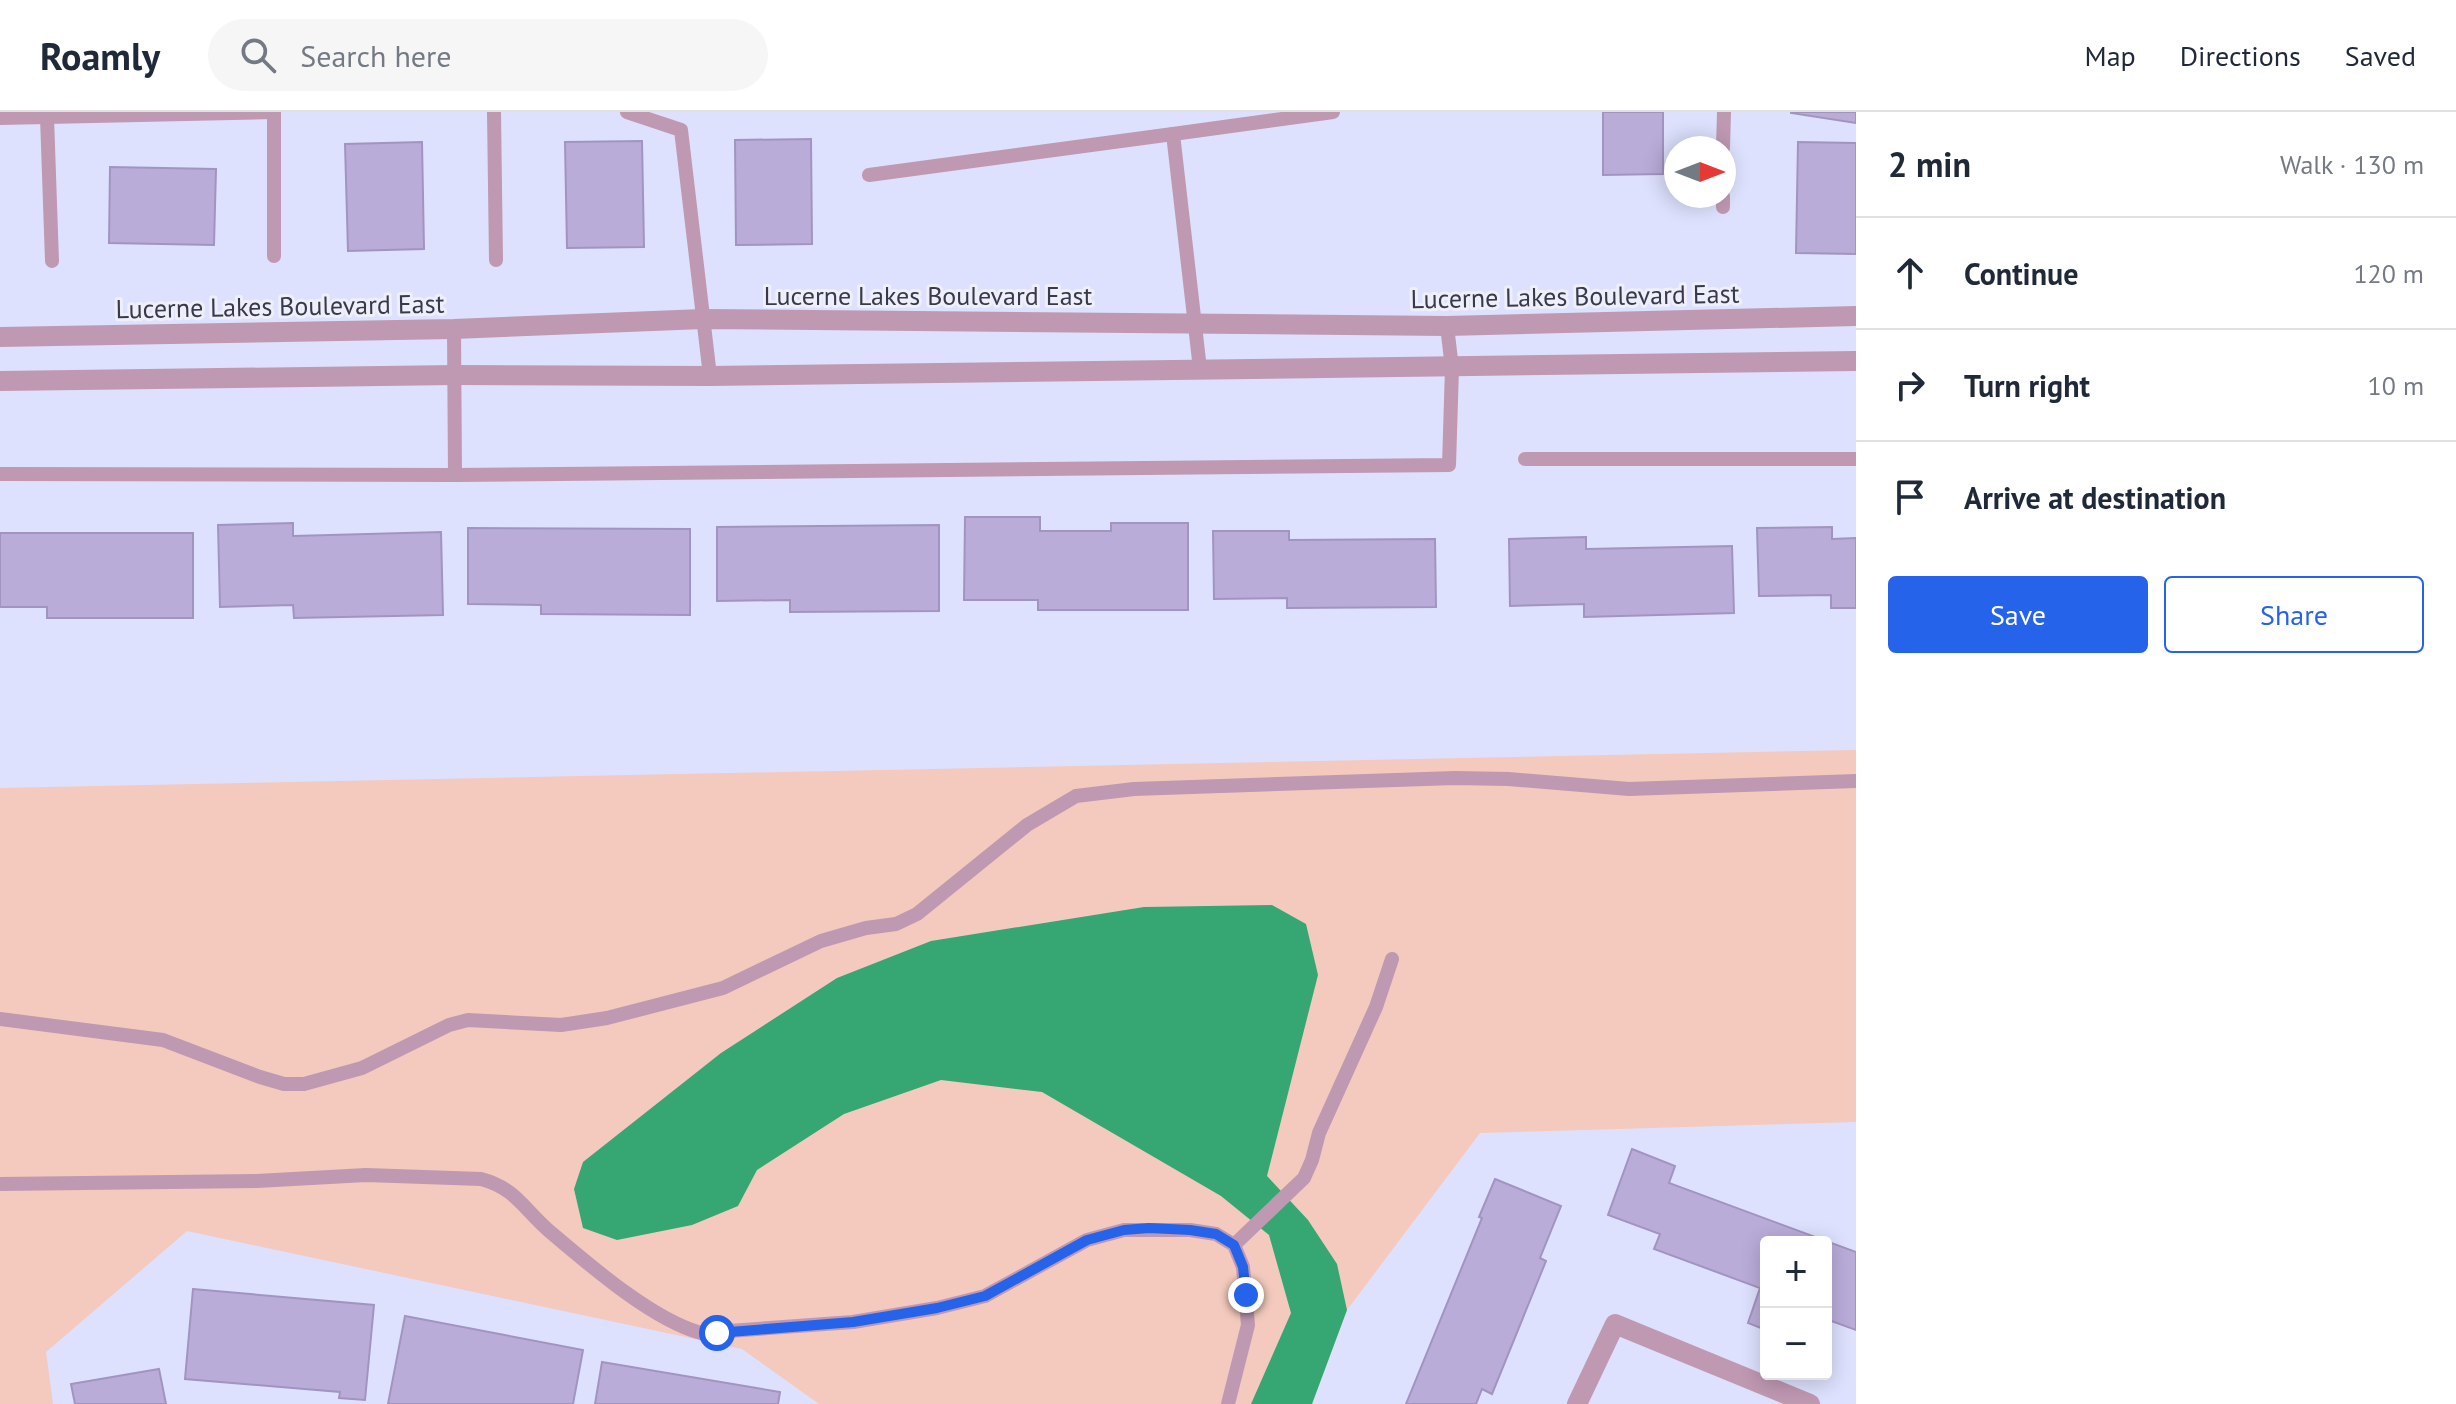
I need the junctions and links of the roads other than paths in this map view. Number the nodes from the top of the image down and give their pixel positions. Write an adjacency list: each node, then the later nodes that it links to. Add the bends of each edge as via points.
1 (274, 112): 6 (lane); 11 (lane)
2 (494, 112): 12 (lane)
3 (627, 112): 15 (lane, via 681,130)
4 (1333, 112): 8 (lane)
5 (1724, 112): 9 (lane)
6 (47, 117): 7 (lane); 13 (lane)
7 (0, 118)
8 (1173, 134): 10 (lane); 16 (lane)
9 (1723, 136)
10 (869, 175)
11 (274, 256)
12 (496, 260)
13 (52, 261)
14 (1856, 316): 17 (street, Lucerne Lakes Boulevard East)
15 (703, 319): 16 (street, Lucerne Lakes Boulevard East); 18 (street, Lucerne Lakes Boulevard East); 24 (lane)
16 (1194, 323): 17 (street, Lucerne Lakes Boulevard East); 22 (lane)
17 (1447, 326): 21 (lane)
18 (454, 329): 19 (street, Lucerne Lakes Boulevard East); 23 (lane)
19 (0, 337)
20 (1856, 361): 21 (street)
21 (1452, 368): 22 (street); 29 (lane, via 1449,465)
22 (1200, 369): 24 (street)
23 (455, 375): 24 (street); 25 (street); 29 (lane)
24 (710, 376)
25 (0, 381)
26 (1525, 459): 27 (lane)
27 (1856, 459)
28 (0, 474): 29 (lane)
29 (455, 475)
30 (1856, 781): 32 (lane, via 1629,789 1455,778 1134,789 1076,796 1027,825 917,914 896,924 821,941 723,988 607,1018 561,1025 468,1020 449,1025 362,1068 304,1084 260,1077 163,1040)
31 (1392, 959): 34 (lane, via 1304,1178)
32 (0, 1019)
33 (0, 1184): 34 (lane, via 366,1175 481,1179 509,1190 546,1228 666,1319 701,1333 853,1322 937,1308 985,1296 1087,1240 1124,1230 1190,1230 1216,1234)
34 (1234, 1245): 35 (lane, via 1243,1267 1248,1325)
35 (1228, 1404)
36 (1577, 1404): 37 (street, via 1615,1324)
37 (1810, 1404)

